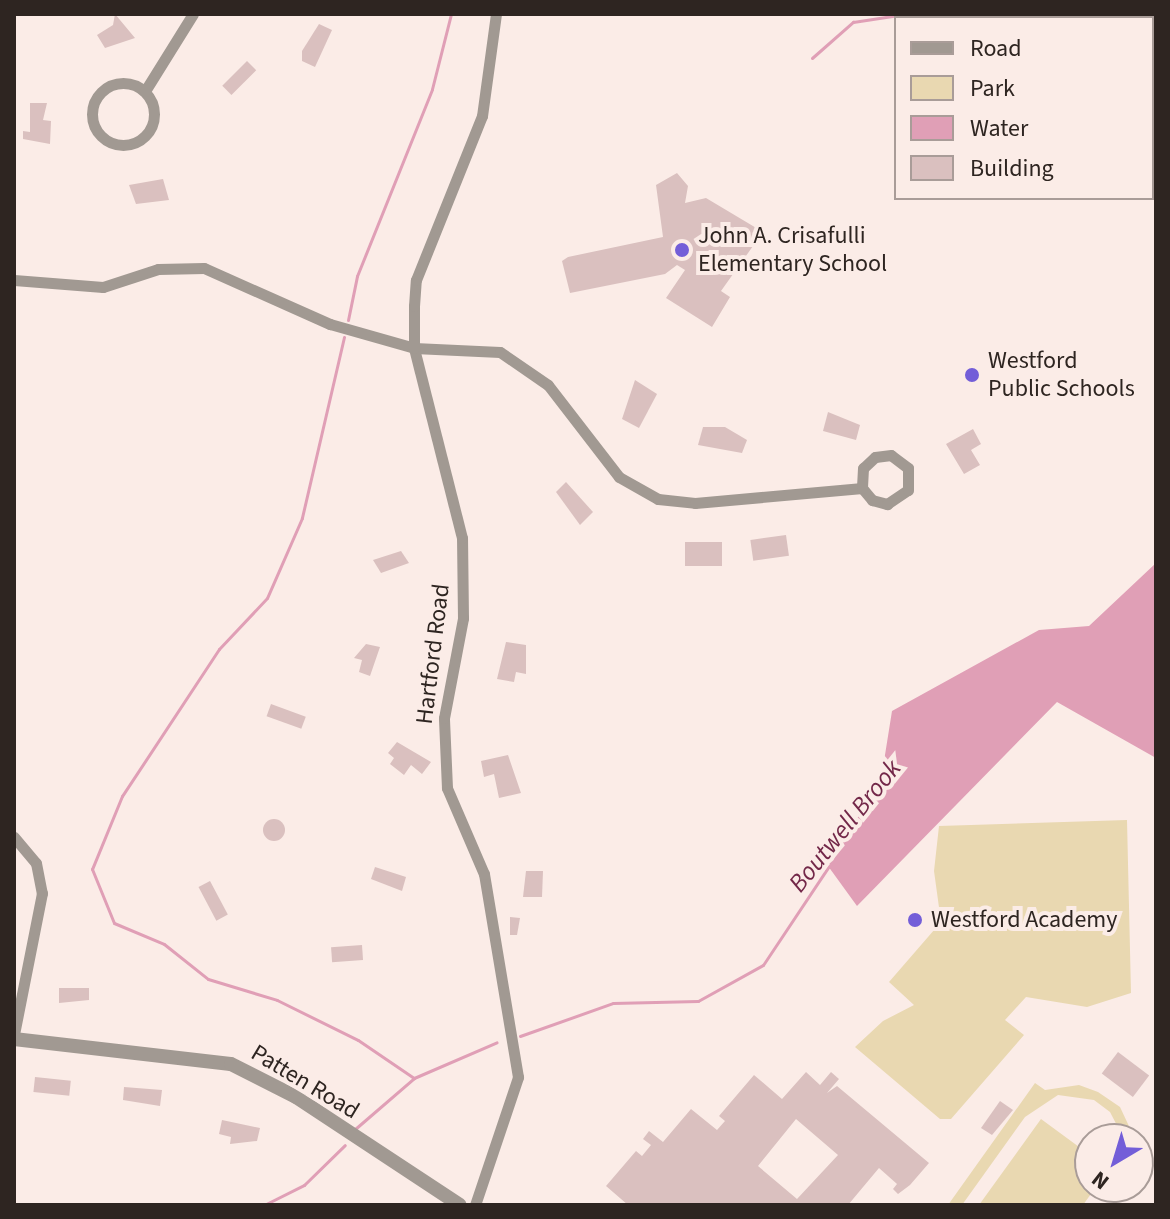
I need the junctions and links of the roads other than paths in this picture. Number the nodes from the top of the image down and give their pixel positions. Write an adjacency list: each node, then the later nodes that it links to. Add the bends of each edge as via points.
1 (193, 14): 3 (street)
2 (496, 14): 5 (street, Hartford Road, via 478,130 416,280)
3 (145, 91): 3 (street, via 121,82 99,94 92,113 102,136 126,145 148,133 154,108)
4 (14, 280): 5 (street, via 103,287 158,269 204,268 330,324)
5 (414, 348): 6 (street, via 472,346 513,357 548,385 610,468 658,499 695,503); 10 (street, Hartford Road, via 462,538 464,610 444,718 447,788 484,874 518,1077)
6 (862, 488): 6 (street, via 863,468 880,455 896,457 910,473 908,490 892,503 872,500)
7 (14, 837): 8 (street, via 36,863 42,893)
8 (14, 1036): 9 (street, Patten Road, via 231,1064 296,1097)
9 (460, 1205)
10 (475, 1205)

